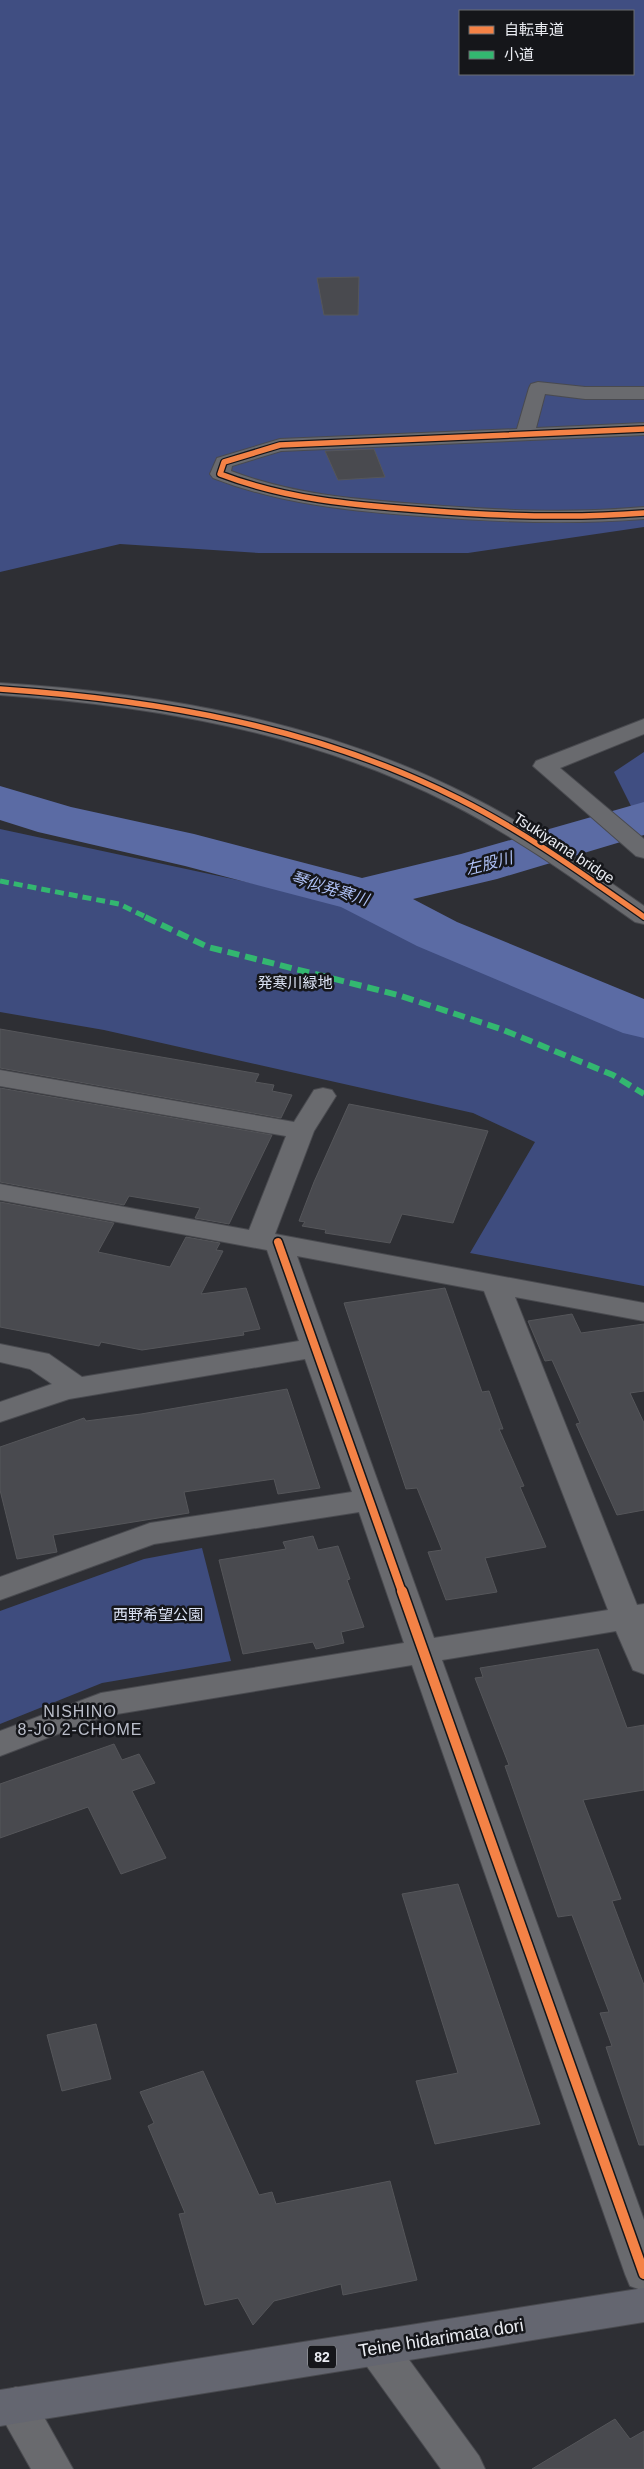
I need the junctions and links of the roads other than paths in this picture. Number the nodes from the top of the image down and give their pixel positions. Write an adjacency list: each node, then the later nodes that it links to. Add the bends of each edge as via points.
1 (644, 393): 3 (street, via 585,394 538,388)
2 (644, 429): 3 (street)
3 (525, 434): 4 (street, via 280,445 224,462 220,474 245,485 323,502 484,515 619,516)
4 (644, 513)
5 (0, 689): 8 (street, Tsukiyama bridge, via 136,702 273,731 378,764 433,786 497,821 559,857)
6 (644, 726): 7 (street, via 544,766)
7 (644, 851)
8 (644, 917)
9 (0, 1078): 11 (street)
10 (323, 1096): 11 (street)
11 (302, 1131): 13 (street)
12 (0, 1192): 13 (street)
13 (269, 1240): 14 (street); 16 (street)
14 (495, 1283): 15 (street); 22 (street)
15 (644, 1312)
16 (316, 1348): 18 (street); 20 (street)
17 (0, 1353): 18 (street, via 39,1360)
18 (77, 1388): 19 (street)
19 (0, 1412)
20 (370, 1500): 21 (street, via 150,1534); 23 (street)
21 (0, 1589)
22 (634, 1616): 23 (street); 24 (street)
23 (423, 1652): 25 (street, via 101,1705); 26 (street)
24 (644, 1662)
25 (0, 1744)
26 (644, 2274)
27 (644, 2305): 28 (main road, Teine hidarimata dori / 82)
28 (377, 2348): 29 (main road, Teine hidarimata dori / 82); 31 (street)
29 (8, 2407): 30 (street)
30 (53, 2469)
31 (465, 2469)

